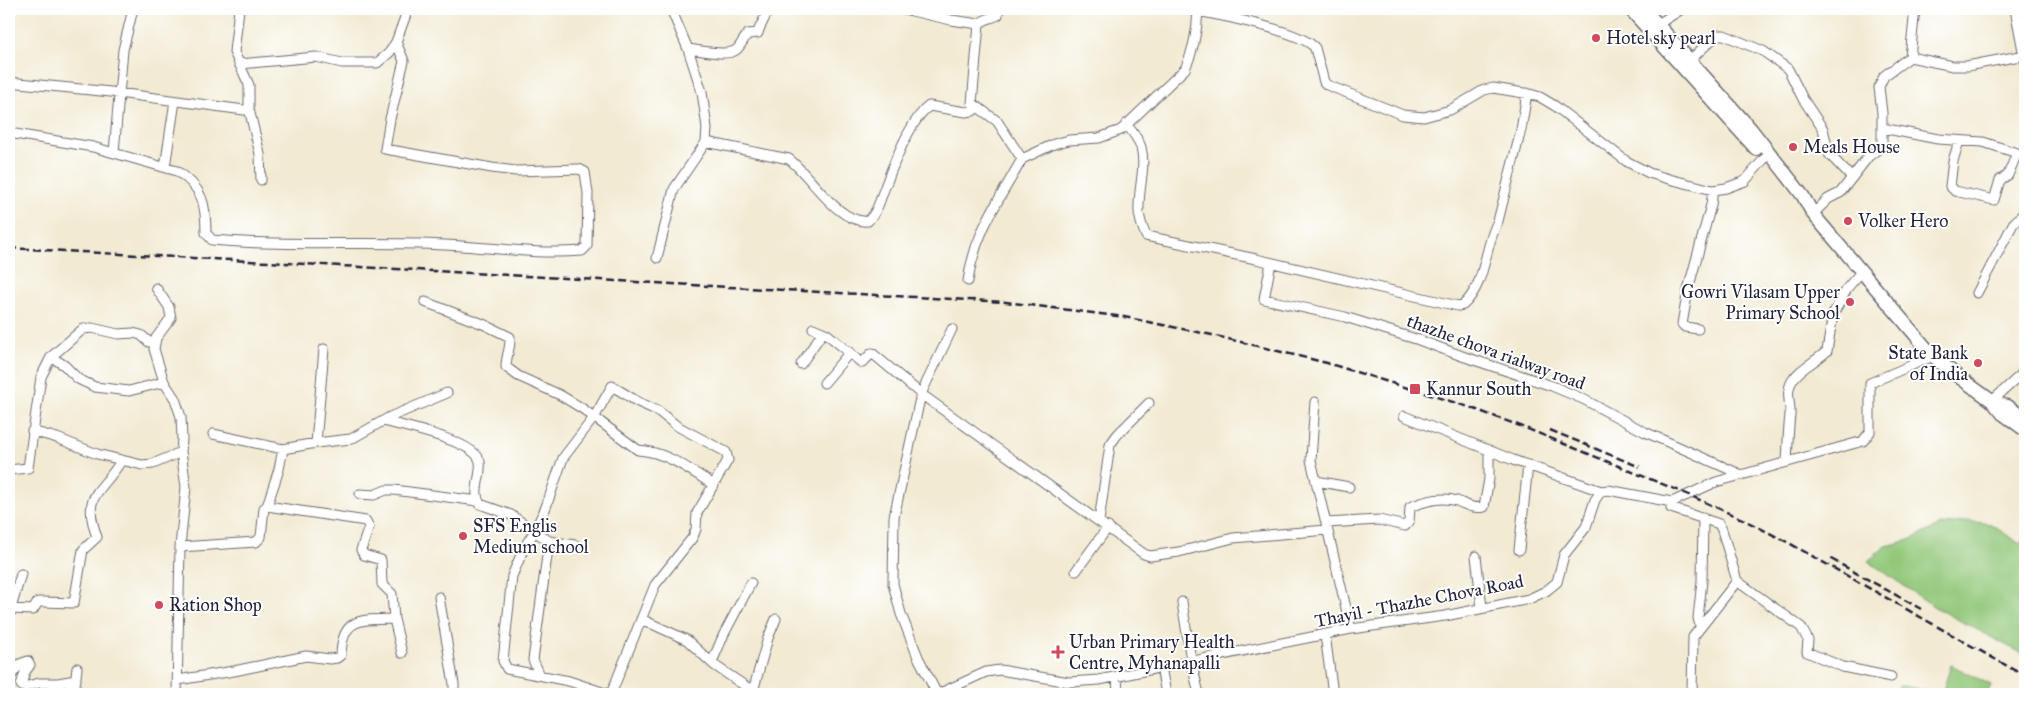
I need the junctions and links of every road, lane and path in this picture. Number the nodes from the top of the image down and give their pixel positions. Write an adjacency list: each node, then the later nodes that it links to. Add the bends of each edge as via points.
1 (133, 9): 24 (street)
2 (239, 9): 22 (street, via 234,52)
3 (408, 9): 17 (street)
4 (671, 9): 18 (street)
5 (767, 9): 18 (street, via 758,33 748,34 736,50 713,53)
6 (903, 9): 14 (street)
7 (999, 9): 15 (street, via 998,15 984,19)
8 (1630, 9): 35 (highway)
9 (1644, 9): 16 (highway)
10 (1682, 9): 16 (street)
11 (1915, 9): 19 (street)
12 (2015, 9): 20 (street)
13 (1198, 10): 25 (street, via 1293,34 1315,48 1327,86 1403,115 1432,116 1493,88); 29 (street, via 1196,35 1185,69)
14 (936, 12): 15 (street)
15 (980, 24): 27 (street, via 972,91 972,103)
16 (1658, 24): 21 (highway)
17 (396, 42): 22 (street, via 389,53 377,62 342,63 316,56); 37 (street, via 404,61 385,148 492,168 523,171 579,169 585,172 587,246 582,251 212,240 206,233 205,203 198,191 188,178)
18 (688, 49): 33 (street, via 702,92)
19 (1910, 57): 20 (street, via 1967,66); 30 (street, via 1884,76 1879,87)
20 (2025, 57)
21 (1690, 60): 35 (highway); 38 (street, via 1717,35 1770,55 1788,69 1823,129 1829,154)
22 (240, 64): 28 (street, via 249,85)
23 (9, 82): 24 (street)
24 (115, 93): 26 (street); 34 (street)
25 (1527, 93): 40 (street, via 1555,106 1626,162 1649,173); 44 (street, via 1498,221 1473,293 1463,305 1435,302)
26 (175, 101): 28 (street); 37 (street)
27 (976, 106): 33 (street, via 966,112 929,106 922,112 914,122 875,214 868,221 856,220 845,214 820,193 789,159); 36 (street, via 997,121)
28 (249, 109): 39 (street, via 260,154)
29 (1126, 124): 36 (street, via 1113,134 1069,140); 44 (street, via 1141,148 1138,205 1146,236)
30 (1882, 128): 32 (street); 38 (street, via 1882,146)
31 (9, 133): 34 (street)
32 (1959, 141): 32 (street, via 1950,186 1955,191 1994,200 2000,180 2008,174 2017,153 1983,142)
33 (706, 142): 43 (street, via 674,189)
34 (114, 152): 37 (street)
35 (1766, 156): 40 (street, via 1745,181); 41 (highway, via 1803,196)
36 (1022, 159): 46 (street, via 976,245)
37 (165, 167)
38 (1851, 177): 41 (street, via 1840,192)
39 (261, 180)
40 (1713, 190): 52 (street, via 1682,324)
41 (1810, 210): 45 (highway)
42 (2025, 212): 48 (street, via 2013,224)
43 (657, 258)
44 (1271, 263): 83 (street, thazhe chova rialway road, via 1264,299 1345,317 1552,386)
45 (1861, 272): 57 (highway); 80 (street, via 1833,314 1827,351 1793,378 1788,388)
46 (968, 281)
47 (156, 288): 54 (street, via 169,307 171,318)
48 (1977, 293)
49 (425, 302): 69 (street, via 510,337 506,366 518,376 560,395)
50 (813, 328): 53 (street)
51 (952, 329): 64 (street)
52 (1698, 329)
53 (824, 332): 56 (street); 59 (street)
54 (154, 342): 58 (street, via 133,333 83,329); 61 (street)
55 (324, 349): 75 (street)
56 (850, 352): 62 (street); 64 (street, via 862,362 872,353)
57 (1933, 356): 65 (highway); 80 (street, via 1870,384 1870,432 1863,441)
58 (51, 357): 61 (street, via 78,379 95,386 129,391); 73 (street, via 41,376)
59 (800, 364)
60 (2025, 371): 65 (street)
61 (164, 382): 78 (street, via 181,417)
62 (824, 383)
63 (447, 393): 71 (street)
64 (920, 394): 93 (street); 132 (street, via 894,517 893,584 918,657)
65 (1992, 401): 70 (highway, via 2009,407); 72 (highway, via 2003,414)
66 (1315, 402): 84 (street, via 1311,460)
67 (1150, 403): 93 (street, via 1110,446)
68 (1404, 416): 77 (street)
69 (593, 418): 85 (street, via 638,450 662,455); 85 (street, via 612,386 658,411 677,426 726,452 728,460); 96 (street, via 563,458)
70 (2025, 419)
71 (383, 420): 75 (street, via 351,439); 89 (street, via 430,433 477,454 480,461)
72 (2025, 430)
73 (32, 431): 79 (street); 82 (street, via 28,468)
74 (214, 434): 76 (street)
75 (316, 443): 76 (street)
76 (283, 449): 91 (street)
77 (1489, 450): 81 (street); 95 (street, via 1484,507 1476,508 1448,500 1423,501 1410,507 1405,526 1379,520)
78 (181, 452): 79 (street, via 153,464); 99 (street, via 186,487)
79 (121, 461): 109 (street, via 92,500 90,515 96,537 82,550 74,603 38,602 33,610)
80 (1787, 462): 83 (street)
81 (1528, 466): 87 (street); 100 (street)
82 (9, 470)
83 (1742, 475): 90 (street, via 1716,482)
84 (1316, 480): 86 (street); 95 (street)
85 (714, 485): 111 (street, via 698,513 693,537 655,585)
86 (1349, 487)
87 (1601, 492): 90 (street, via 1608,490); 108 (street, Thayil - Thazhe Chova Road, via 1586,526 1564,555 1557,582 1529,599)
88 (360, 494): 89 (street, via 374,496 394,490)
89 (478, 501): 96 (street, via 511,515)
90 (1672, 502): 92 (street, via 1671,508)
91 (268, 506): 99 (street, via 262,514 261,537 256,542); 110 (street, via 366,521 368,527 361,550 364,555 381,560 382,584 392,594)
92 (1703, 518): 104 (street, via 1719,524); 113 (street, via 1698,618 1700,626)
93 (1100, 521): 94 (street)
94 (1108, 527): 95 (street, via 1150,556 1233,538); 102 (street)
95 (1327, 527): 114 (street)
96 (534, 532): 97 (street); 121 (street, via 512,576 503,661 507,669)
97 (549, 541): 98 (street); 121 (street, via 533,660)
98 (575, 545)
99 (180, 547): 126 (street)
100 (1519, 550)
101 (1476, 556): 108 (street)
102 (1076, 571)
103 (21, 574): 109 (street)
104 (1737, 581): 113 (street); 123 (street, via 1801,628 1808,640 1807,652 1843,666)
105 (751, 583): 118 (street)
106 (439, 597): 130 (street)
107 (1182, 602): 117 (street)
108 (1482, 608): 114 (street, Thayil - Thazhe Chova Road)
109 (10, 612)
110 (394, 619): 116 (street); 126 (street, via 357,622 345,632 341,655 337,658 306,656)
111 (641, 619): 118 (street, via 687,640); 131 (street)
112 (776, 619): 127 (street, via 768,638)
113 (1702, 624): 137 (street, via 1694,637)
114 (1351, 629): 115 (street, Thayil - Thazhe Chova Road)
115 (1326, 635): 117 (street, Thayil - Thazhe Chova Road); 136 (street)
116 (402, 653)
117 (1191, 660): 119 (street, Thayil - Thazhe Chova Road); 135 (street)
118 (712, 662): 127 (street)
119 (1161, 667): 122 (street, Thayil - Thazhe Chova Road); 134 (street)
120 (77, 668): 125 (street)
121 (540, 675): 131 (street)
122 (1118, 676): 132 (street, Thayil - Thazhe Chova Road, via 1069,682 1000,670 986,672); 133 (street)
123 (1891, 677)
124 (9, 678): 125 (street, via 20,664 28,661 30,664 21,685 24,687)
125 (76, 680): 128 (street)
126 (178, 680): 129 (street)
127 (755, 693)
128 (74, 694)
129 (177, 694)
130 (454, 694)
131 (610, 694)
132 (938, 694)
133 (1118, 694)
134 (1166, 694)
135 (1200, 694)
136 (1334, 694)
137 (1692, 694)

